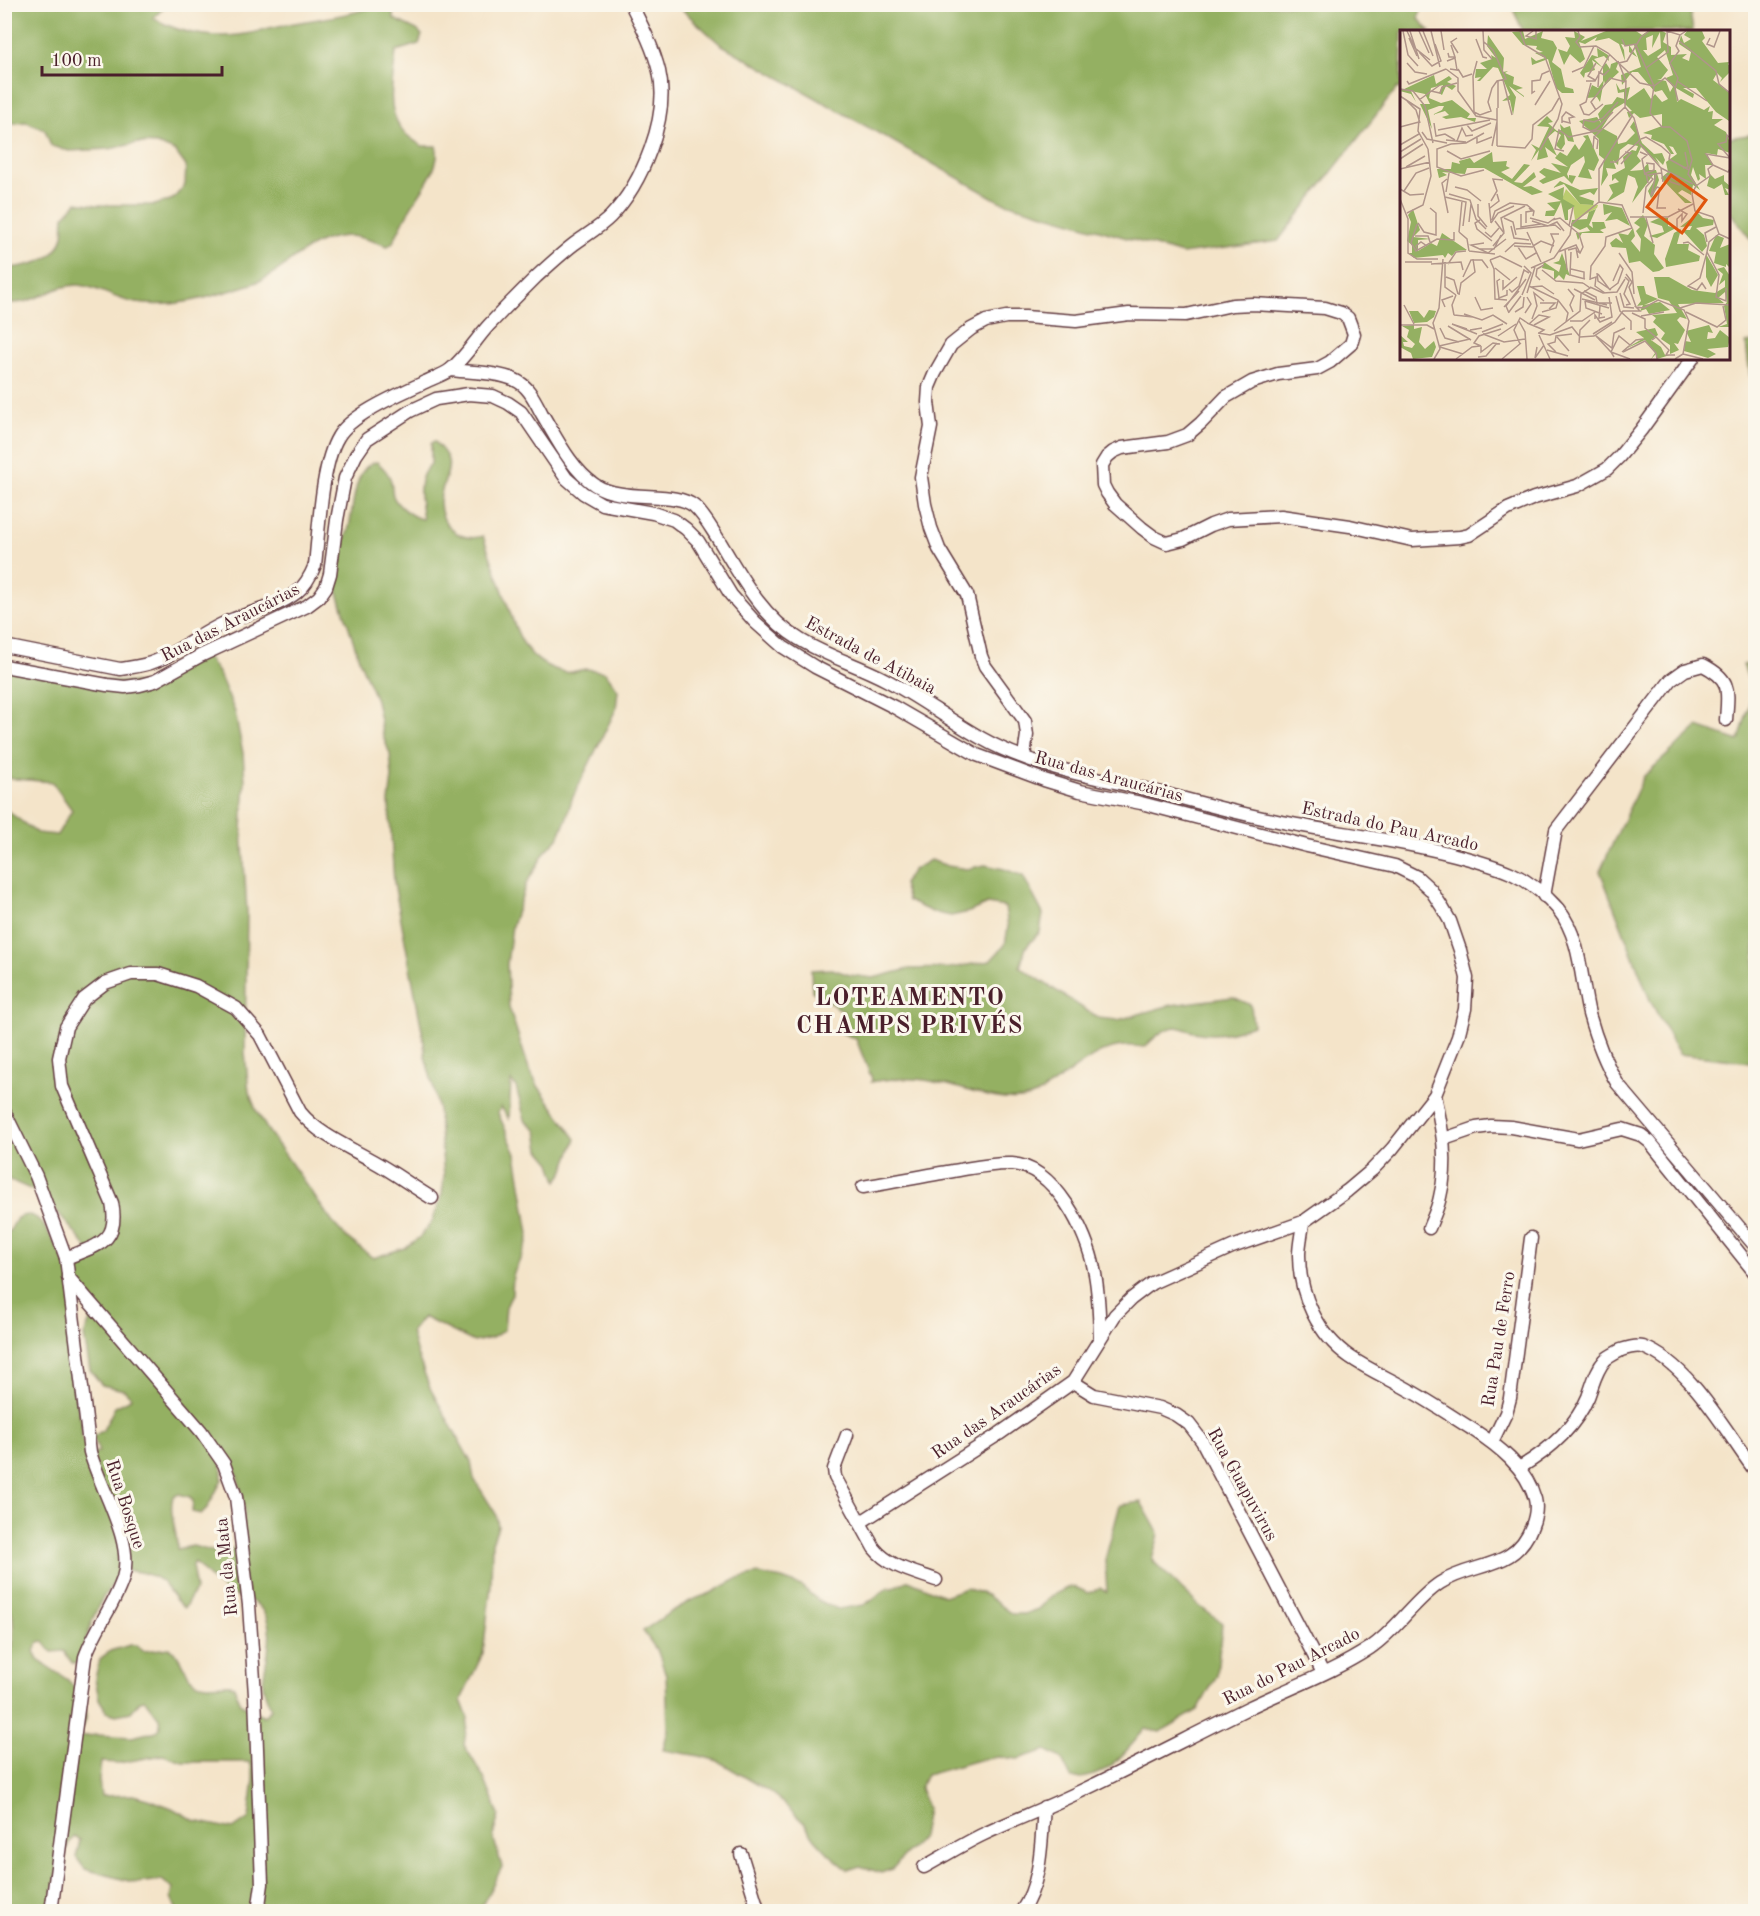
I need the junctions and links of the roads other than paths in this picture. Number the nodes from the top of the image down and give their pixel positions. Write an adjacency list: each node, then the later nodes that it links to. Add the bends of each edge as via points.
1 (631, 4): 3 (street, via 651,45 662,93 657,127 642,170 608,219 548,266)
2 (1692, 360): 7 (street, via 1607,469 1577,486 1508,509 1469,535 1412,540 1281,516 1228,519 1167,543 1142,528 1107,493 1102,465 1107,457 1122,448 1179,439 1226,397 1251,382 1317,369 1330,362 1351,344 1352,324 1348,318 1325,308 1253,304 1186,315 1130,314 1076,321 1006,317 971,329 951,345 929,387 931,427 922,466 922,489 939,549 967,595 985,666 1025,721)
3 (450, 370): 4 (street, via 375,407 338,436 326,474 315,565 309,579 282,602 234,619 157,661 137,667 120,669); 7 (street, Estrada de Atibaia, via 512,378 524,384 568,456 595,485 608,491 691,503 745,583 784,629 888,681 983,739)
4 (4, 646)
5 (4, 666): 10 (street, Rua das Araucárias, via 107,685 140,685 307,606 326,587 345,478 367,438 436,399 469,394 493,396 521,412 566,478 582,493 602,504 674,520 686,529 698,541 731,595 783,647 977,754 1080,791 1395,866 1417,877 1431,890 1450,921 1467,978 1458,1037)
6 (1726, 720): 9 (street, via 1726,684 1714,671 1703,665 1685,670 1671,680 1556,830)
7 (1024, 756): 8 (street, Estrada de Atibaia, via 1050,766)
8 (1270, 820): 9 (street, Estrada do Pau Arcado, via 1468,858 1514,874)
9 (1544, 896): 18 (street, Estrada do Pau Arcado, via 1565,918 1572,936 1589,1014 1608,1069)
10 (1435, 1095): 12 (street); 15 (street, Rua das Araucárias, via 1372,1170)
11 (4, 1111): 19 (street, Rua Bosque, via 36,1176)
12 (1444, 1139): 16 (street, via 1445,1174); 20 (street, via 1491,1126 1578,1139 1622,1130 1641,1135)
13 (863, 1187): 22 (street, via 985,1166 1026,1166 1055,1188 1080,1226 1095,1270)
14 (432, 1198): 19 (street, via 309,1123 260,1035 236,1008 196,986 158,974 131,974 105,982 84,999 66,1027 59,1058 62,1086 112,1203 115,1219 108,1238 101,1244)
15 (1303, 1222): 22 (street, Rua das Araucárias, via 1232,1247 1152,1284 1115,1315); 25 (street, Rua do Pau Arcado, via 1300,1274 1318,1324 1330,1340 1349,1357 1424,1398)
16 (1429, 1228)
17 (1531, 1238): 25 (street, Rua Pau de Ferro, via 1510,1398)
18 (1755, 1247)
19 (66, 1258): 21 (street, Rua Bosque)
20 (1755, 1274)
21 (68, 1277): 34 (street, Rua Bosque, via 90,1452 123,1539 127,1565 123,1581 85,1656); 35 (street, Rua da Mata, via 201,1431 224,1464 236,1497 255,1695 262,1884)
22 (1100, 1337): 23 (street, Rua das Araucárias)
23 (1073, 1382): 28 (street, Rua das Araucárias); 30 (street, Rua Guapuvirus, via 1094,1395 1160,1408 1189,1424 1202,1441)
24 (847, 1435): 28 (street, via 834,1470)
25 (1492, 1442): 26 (street, Rua do Pau Arcado)
26 (1519, 1468): 27 (street, via 1541,1454 1571,1425 1606,1359 1629,1347 1641,1347 1672,1366 1693,1387); 30 (street, Rua do Pau Arcado, via 1535,1500 1534,1522 1513,1555 1439,1584 1370,1648)
27 (1755, 1472)
28 (861, 1522): 29 (street, via 880,1556)
29 (936, 1580)
30 (1323, 1673): 31 (street, Rua do Pau Arcado)
31 (1044, 1807): 33 (street, Rua do Pau Arcado); 37 (street, via 1037,1877)
32 (741, 1854): 36 (street)
33 (924, 1867)
34 (51, 1911)
35 (258, 1911)
36 (759, 1911)
37 (1021, 1911)

